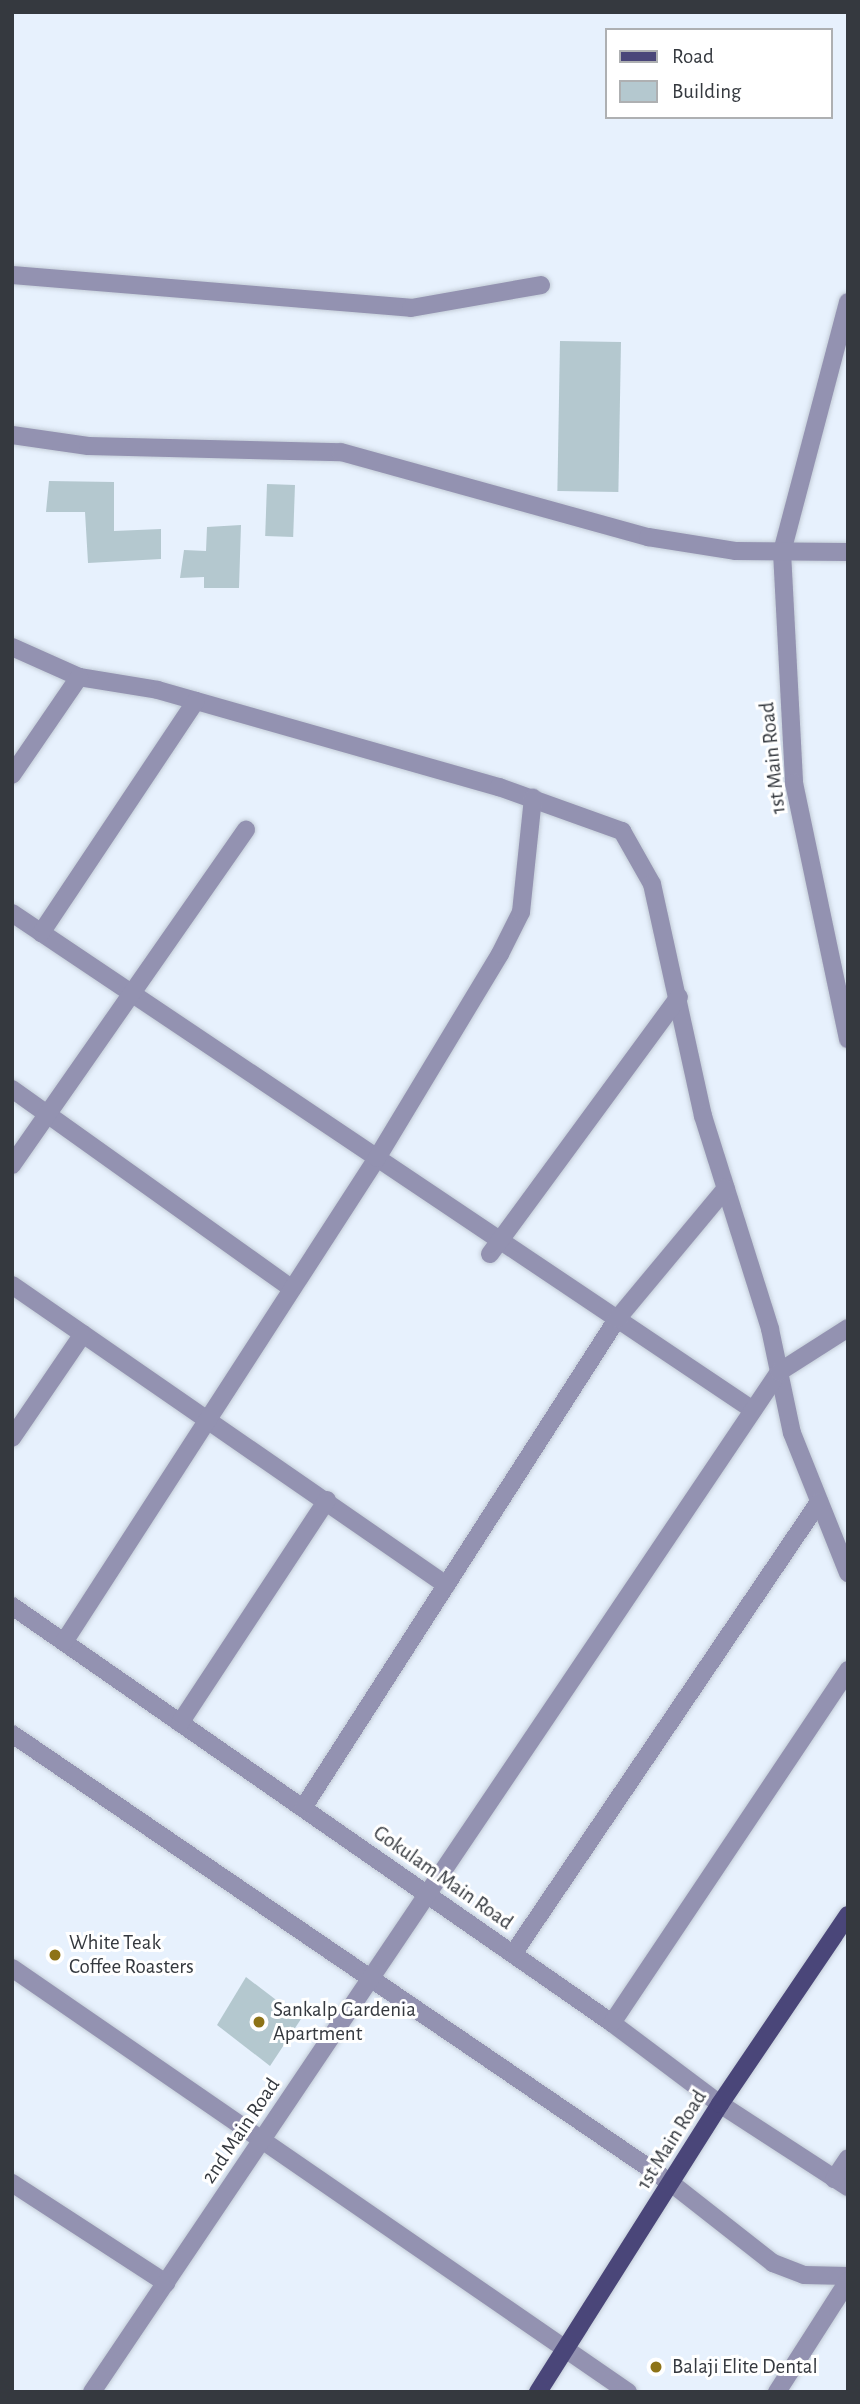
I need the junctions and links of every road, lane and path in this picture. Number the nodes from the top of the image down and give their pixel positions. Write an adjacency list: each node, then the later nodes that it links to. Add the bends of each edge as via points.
1 (12, 275): 2 (street, via 411,308)
2 (541, 285)
3 (848, 302): 5 (street, 1st Main Road)
4 (12, 435): 5 (street, via 88,446 341,452 648,537 735,551)
5 (782, 552): 6 (street); 17 (street, 1st Main Road, via 794,783)
6 (848, 552)
7 (15, 654): 8 (street)
8 (79, 677): 9 (street); 10 (street)
9 (195, 701): 11 (street); 14 (street)
10 (12, 775)
11 (533, 799): 16 (street, via 622,831 652,884); 20 (street, via 521,912)
12 (246, 828): 15 (street)
13 (12, 913): 14 (street)
14 (41, 933): 15 (street)
15 (130, 993): 19 (street); 20 (street)
16 (679, 997): 22 (street, via 703,1116); 23 (street)
17 (848, 1039)
18 (12, 1089): 19 (street)
19 (48, 1114): 21 (street); 25 (street)
20 (377, 1158): 23 (street); 25 (street)
21 (12, 1165)
22 (726, 1188): 26 (street); 29 (street)
23 (494, 1247): 26 (street)
24 (12, 1285): 28 (street)
25 (292, 1289): 31 (street)
26 (617, 1319): 30 (street); 36 (street, via 564,1390)
27 (848, 1328): 29 (street)
28 (83, 1334): 31 (street); 32 (street)
29 (779, 1372): 30 (street, 2nd Main Road); 34 (street, via 792,1433)
30 (753, 1410): 43 (street, 2nd Main Road)
31 (208, 1420): 33 (street); 38 (street)
32 (12, 1438)
33 (327, 1500): 36 (street); 40 (street)
34 (818, 1502): 35 (street); 45 (street)
35 (848, 1573)
36 (446, 1585): 42 (street)
37 (12, 1606): 38 (street, Gokulam Main Road)
38 (64, 1642): 40 (street, Gokulam Main Road)
39 (848, 1670): 48 (street)
40 (180, 1723): 42 (street, Gokulam Main Road)
41 (12, 1734): 47 (street)
42 (303, 1808): 43 (street, Gokulam Main Road)
43 (426, 1894): 45 (street, Gokulam Main Road); 47 (street, 2nd Main Road)
44 (848, 1914): 49 (main road, 1st Main Road)
45 (513, 1954): 48 (street, Gokulam Main Road)
46 (13, 1969): 50 (street)
47 (371, 1979): 50 (street, 2nd Main Road); 52 (street)
48 (612, 2023): 49 (street, Gokulam Main Road)
49 (720, 2104): 52 (main road, 1st Main Road); 54 (street, Gokulam Main Road)
50 (263, 2139): 56 (street, 2nd Main Road); 57 (street)
51 (848, 2158): 54 (street)
52 (671, 2182): 55 (street, via 773,2263 804,2275); 57 (main road, 1st Main Road)
53 (12, 2183): 56 (street)
54 (841, 2183)
55 (848, 2278): 61 (street)
56 (166, 2283): 58 (street, 2nd Main Road)
57 (566, 2351): 59 (main road, 1st Main Road); 60 (street)
58 (92, 2392)
59 (538, 2392)
60 (628, 2392)
61 (777, 2392)

